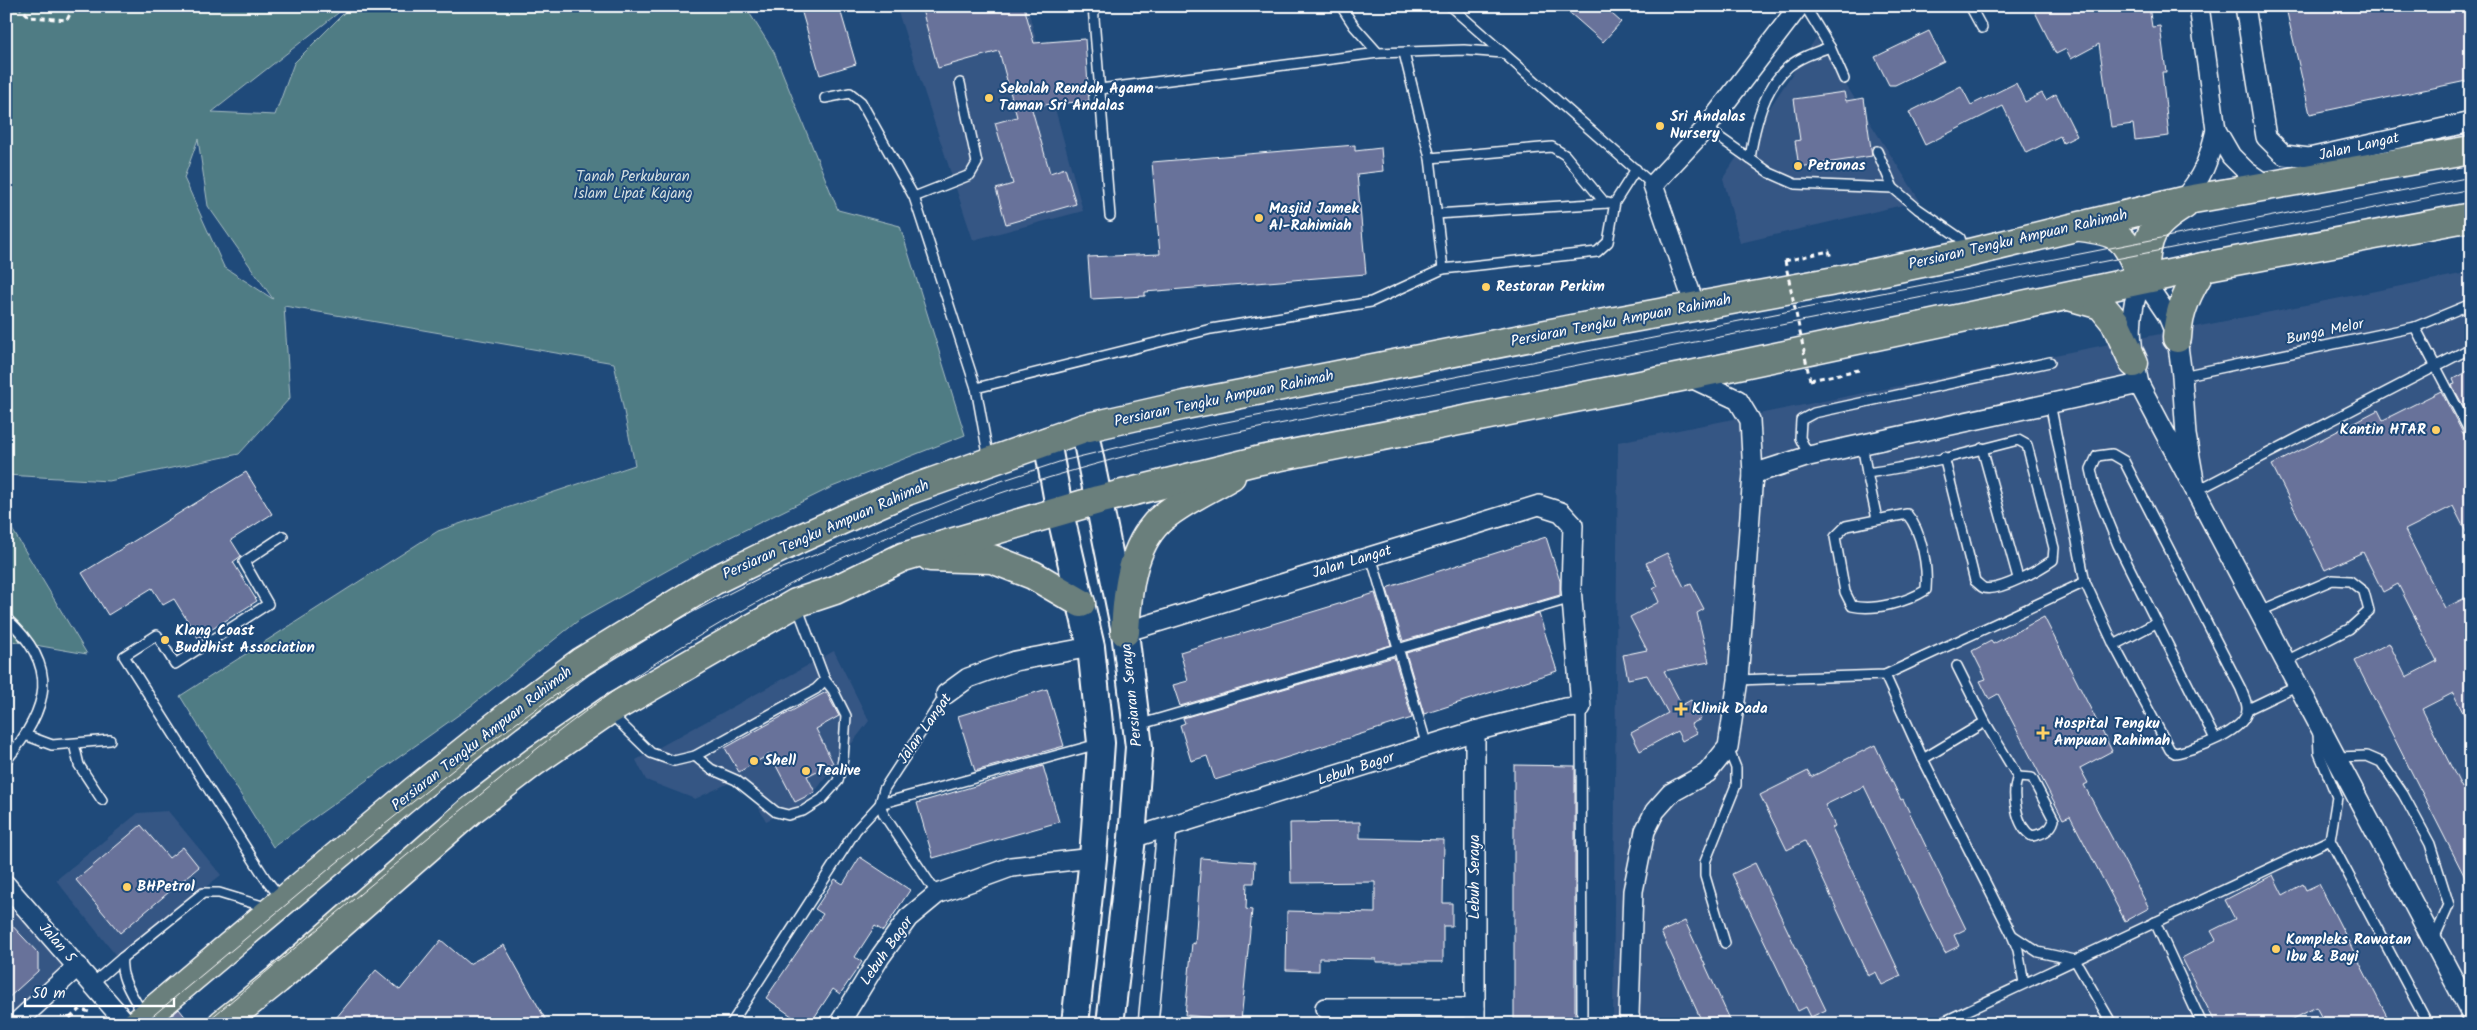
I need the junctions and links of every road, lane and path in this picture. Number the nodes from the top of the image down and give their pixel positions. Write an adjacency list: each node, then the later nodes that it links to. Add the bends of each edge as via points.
1 (18, 6): 2 (path, via 30,17 66,20)
2 (74, 6)
3 (1093, 6): 18 (lane)
4 (1341, 6): 13 (lane)
5 (1450, 6): 15 (lane)
6 (1800, 6): 21 (street)
7 (1805, 6): 12 (lane)
8 (1970, 6): 11 (lane)
9 (2198, 6): 22 (street)
10 (2245, 6): 20 (street, Jalan Langat, via 2266,137 2284,154 2310,158)
11 (1982, 28)
12 (1830, 47): 16 (lane); 26 (lane, via 1788,66 1771,86 1753,135)
13 (1378, 53): 14 (lane); 18 (lane)
14 (1404, 53): 15 (lane, via 1464,50); 25 (lane)
15 (1503, 53): 27 (lane)
16 (1844, 79)
17 (960, 83): 31 (lane, via 977,163 970,174)
18 (1100, 89): 36 (lane)
19 (825, 98): 31 (lane, via 850,93 861,102)
20 (2471, 122)
21 (1706, 128): 26 (lane); 28 (street)
22 (2216, 130): 29 (street, via 2231,156); 32 (street, via 2207,164)
23 (2471, 150): 29 (highway, Persiaran Tengku Ampuan Rahimah)
24 (1876, 151): 30 (lane)
25 (1430, 158): 34 (lane, via 1552,147 1566,155); 35 (lane)
26 (1750, 159): 30 (lane, via 1770,173 1795,184)
27 (1636, 169): 28 (lane); 33 (lane)
28 (1653, 185): 46 (street)
29 (2268, 186): 32 (highway, Persiaran Tengku Ampuan Rahimah)
30 (1893, 188): 40 (lane, via 1960,238)
31 (914, 197): 56 (lane)
32 (2187, 200): 38 (highway, Persiaran Tengku Ampuan Rahimah); 43 (highway, via 2162,218 2154,229 2148,243)
33 (1614, 202): 34 (lane); 42 (lane, via 1608,242 1598,252)
34 (1604, 203): 35 (lane)
35 (1436, 214): 42 (lane)
36 (1110, 216)
37 (2471, 217): 41 (highway)
38 (2077, 227): 40 (highway, Persiaran Tengku Ampuan Rahimah); 43 (highway, via 2108,231 2122,240)
39 (1829, 251): 52 (path, bridge, via 1785,261 1810,380)
40 (1965, 254): 46 (highway, Persiaran Tengku Ampuan Rahimah)
41 (2203, 267): 43 (highway); 48 (highway, via 2187,294 2178,321)
42 (1443, 270): 56 (lane, via 1371,302 1211,330)
43 (2143, 279): 44 (highway); 48 (street, via 2168,316); 53 (street, via 2133,299 2131,326)
44 (2066, 295): 53 (highway, via 2101,305 2115,322); 54 (highway)
45 (2471, 304): 47 (lane, Bunga Melor)
46 (1695, 306): 58 (highway, Persiaran Tengku Ampuan Rahimah, via 1185,405)
47 (2415, 327): 51 (lane); 55 (lane, Bunga Melor)
48 (2177, 338): 55 (street)
49 (2471, 348): 51 (lane)
50 (2050, 362): 63 (lane, via 1814,413 1801,420 1800,438)
51 (2435, 368): 59 (lane); 69 (lane)
52 (1859, 370)
53 (2137, 374): 57 (street); 69 (street)
54 (1686, 376): 65 (highway); 68 (street, via 1738,400 1750,420)
55 (2182, 376): 69 (street, via 2186,435)
56 (976, 388): 66 (lane)
57 (2050, 403): 61 (street); 77 (lane)
58 (1084, 428): 60 (highway, Persiaran Tengku Ampuan Rahimah); 70 (main road, Persiaran Seraya)
59 (2471, 434)
60 (1047, 441): 66 (highway, Persiaran Tengku Ampuan Rahimah); 71 (main road)
61 (1862, 444): 63 (street); 67 (lane)
62 (1982, 448): 64 (lane); 76 (lane); 76 (lane, via 2018,440 2027,445 2054,548 2053,560)
63 (1809, 456): 68 (street)
64 (1944, 457): 67 (lane); 76 (lane, via 1975,581 1982,588 1995,588)
65 (1256, 461): 70 (highway); 84 (highway, via 1154,525 1141,547 1128,594)
66 (990, 462): 122 (highway, Persiaran Tengku Ampuan Rahimah, via 907,491 801,538 713,581 638,626 581,662 508,716)
67 (1867, 473): 72 (lane)
68 (1753, 474): 92 (street)
69 (2196, 491): 81 (street)
70 (1098, 500): 71 (highway); 84 (main road, Persiaran Seraya)
71 (1060, 513): 75 (highway); 79 (main road)
72 (1877, 519): 72 (lane, via 1846,526 1835,537 1845,592 1852,606 1864,608 1913,598 1926,590 1927,576 1916,524 1907,514)
73 (283, 536): 122 (lane, via 244,562 268,604 175,664 157,635 124,656 265,878)
74 (1371, 556): 78 (street, Jalan Langat, via 1538,505 1561,512 1573,524); 84 (street, Jalan Langat); 87 (lane)
75 (903, 557): 79 (highway, via 992,559 1034,575); 80 (highway, via 835,590)
76 (2018, 578)
77 (2085, 582): 85 (lane); 90 (lane)
78 (1572, 598): 87 (lane); 95 (street)
79 (1081, 602): 86 (main road)
80 (796, 603): 91 (lane); 97 (highway)
81 (2260, 611): 88 (street); 88 (lane, via 2332,580 2350,581 2364,592 2369,611 2349,629)
82 (6, 618): 102 (lane, via 23,633 41,662 44,679 42,698)
83 (2156, 623): 85 (lane); 96 (lane, via 2118,545 2096,490 2092,469 2097,456 2112,454 2124,461 2241,689); 103 (lane)
84 (1125, 632): 100 (main road, Persiaran Seraya)
85 (2114, 645): 103 (lane, via 2170,750 2175,753 2191,750)
86 (1091, 647): 94 (street, Jalan Langat, via 1016,661 968,678); 106 (main road)
87 (1398, 649): 100 (lane); 107 (lane)
88 (2286, 660): 93 (street)
89 (1957, 666): 98 (lane)
90 (1885, 675): 92 (lane); 111 (lane)
91 (825, 680): 109 (lane, via 816,689); 109 (lane, via 846,716 843,759 838,781 822,799 803,811 788,815 776,812 736,780 712,769)
92 (1738, 680): 108 (street)
93 (2298, 684): 96 (lane); 99 (street)
94 (946, 694): 115 (lane, Jalan Langat, via 884,788)
95 (1581, 707): 101 (street, Lebuh Bagor, via 1564,708); 145 (lane)
96 (2248, 709): 103 (lane, via 2243,721)
97 (608, 711): 109 (lane, via 651,754 674,761); 139 (highway, via 470,811)
98 (1985, 722): 111 (lane); 113 (lane)
99 (2319, 724): 110 (street); 118 (lane, via 2319,753 2337,797)
100 (1136, 726): 117 (main road, Persiaran Seraya, via 1139,747)
101 (1475, 731): 107 (street, Lebuh Bagor); 135 (street, Lebuh Seraya)
102 (25, 735): 105 (lane, via 52,745); 112 (lane)
103 (2215, 739)
104 (110, 740): 105 (lane)
105 (74, 744): 114 (lane, via 79,765)
106 (1101, 744): 115 (lane); 119 (main road)
107 (1427, 746): 116 (street, Lebuh Bagor)
108 (1728, 748): 126 (lane, via 1736,768 1736,785 1705,862 1705,876); 146 (street, via 1707,773 1671,793 1655,811 1645,831 1632,891)
109 (695, 756)
110 (2336, 756): 125 (street); 125 (lane, via 2367,756 2381,762 2430,844 2449,905)
111 (1923, 759): 124 (lane)
112 (6, 761)
113 (2018, 777): 113 (lane, via 2032,778 2054,820 2053,826 2044,833 2032,836 2027,833 2019,817 2015,784)
114 (102, 800)
115 (880, 804): 121 (lane, via 884,815); 140 (lane, via 856,830)
116 (1167, 828): 117 (street, Lebuh Bagor); 144 (street)
117 (1132, 838): 143 (main road, Persiaran Seraya)
118 (2330, 840): 123 (lane); 150 (lane)
119 (1093, 858): 121 (street, Lebuh Bagor, via 1011,867); 142 (main road)
120 (8, 891): 129 (street, Jalan 5)
121 (937, 894): 141 (street, Lebuh Bagor, via 908,918)
122 (278, 905): 127 (lane, via 203,893); 136 (highway, Persiaran Tengku Ampuan Rahimah)
123 (2155, 922): 128 (lane); 149 (lane)
124 (2012, 935): 128 (lane, via 2038,952); 131 (lane)
125 (2433, 941): 133 (street)
126 (1725, 944)
127 (122, 958): 130 (lane); 136 (lane, via 123,978)
128 (2075, 960): 131 (lane); 148 (lane)
129 (78, 966): 130 (street, Jalan 5); 137 (street)
130 (93, 983): 136 (street, Jalan 5)
131 (2024, 983): 147 (lane)
132 (1325, 1008): 135 (street)
133 (2471, 1013)
134 (98, 1015): 138 (path, via 80,1009)
135 (1475, 1016)
136 (136, 1022)
137 (15, 1024)
138 (63, 1024)
139 (222, 1024)
140 (731, 1024)
141 (839, 1024)
142 (1075, 1024)
143 (1110, 1024)
144 (1148, 1024)
145 (1582, 1024)
146 (1631, 1024)
147 (1940, 1024)
148 (2112, 1024)
149 (2202, 1024)
150 (2428, 1024)

